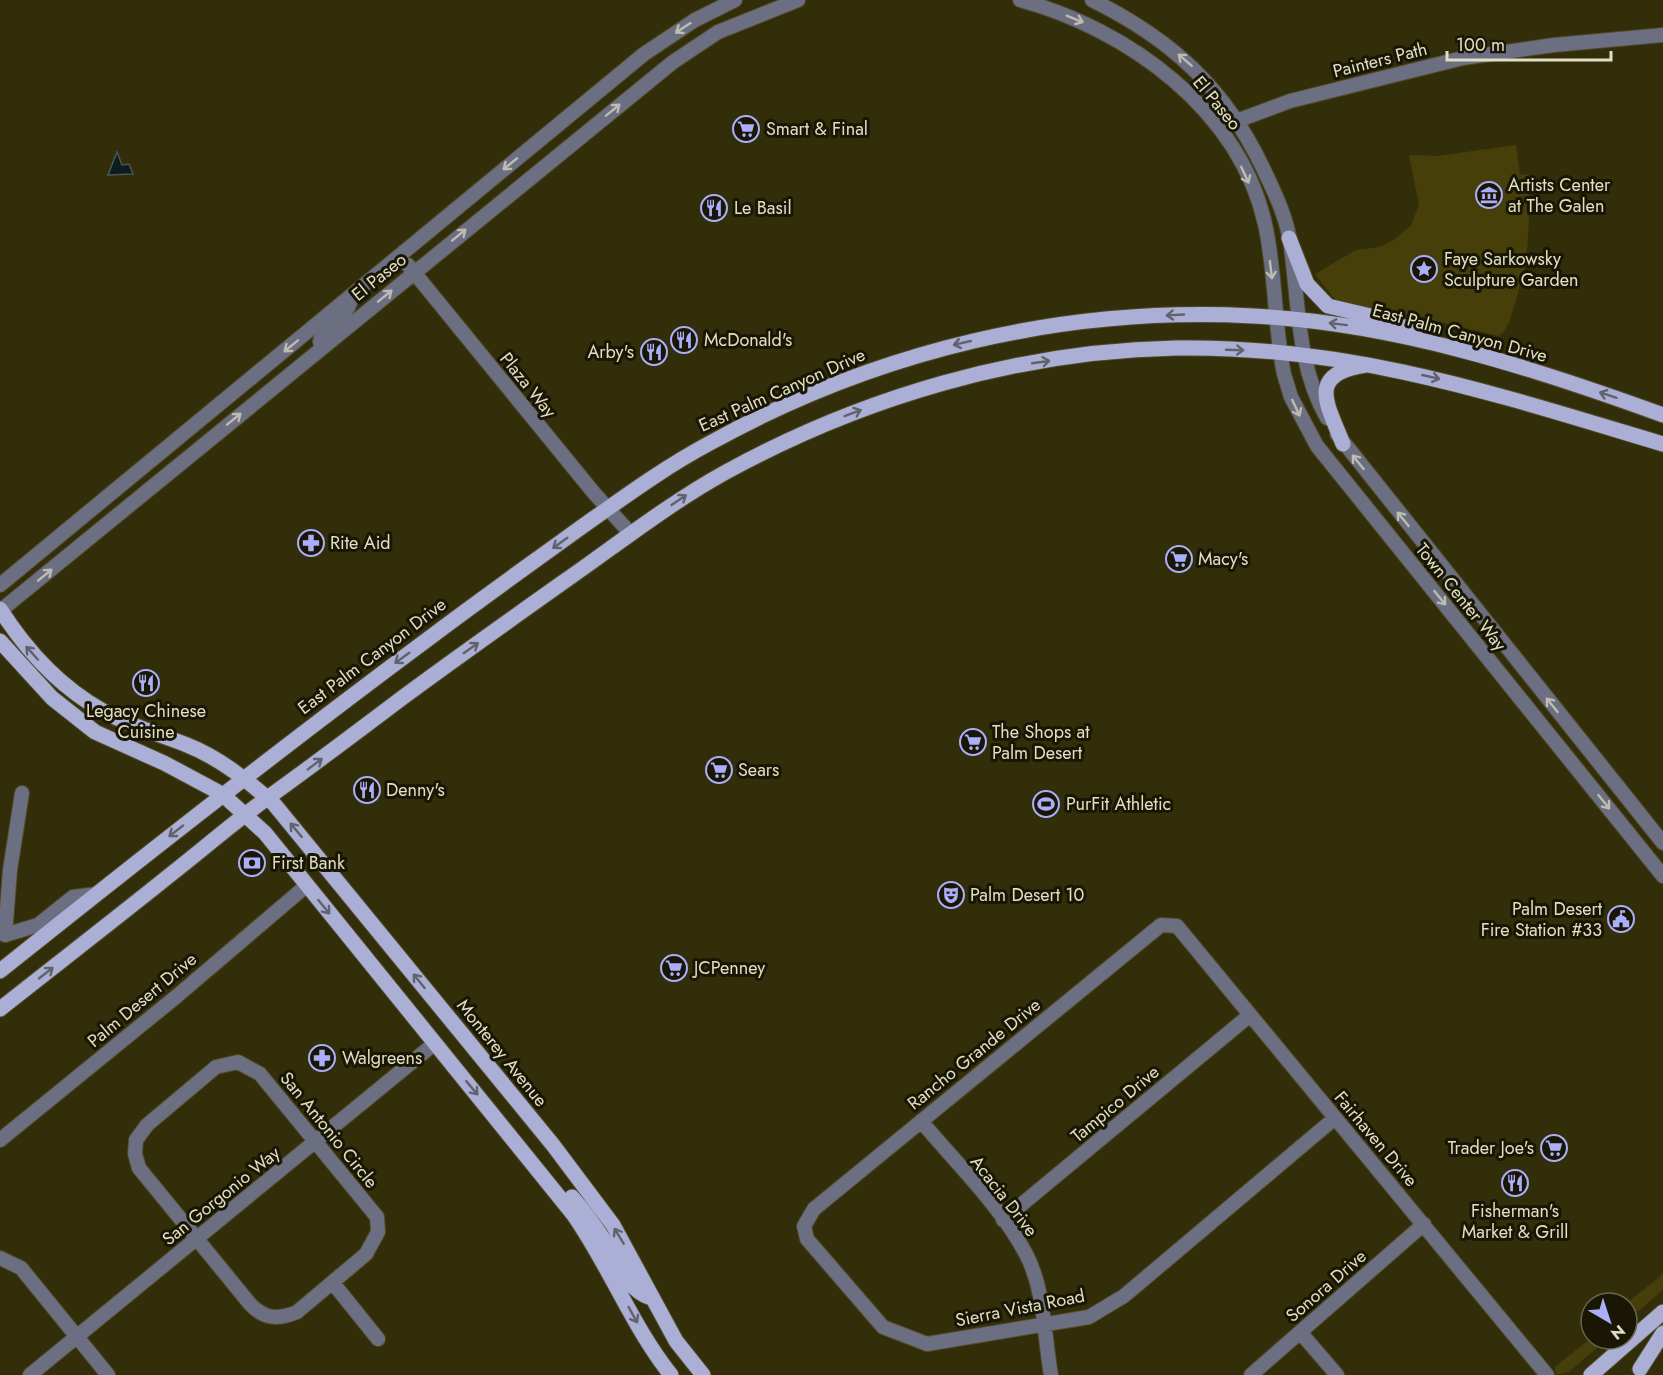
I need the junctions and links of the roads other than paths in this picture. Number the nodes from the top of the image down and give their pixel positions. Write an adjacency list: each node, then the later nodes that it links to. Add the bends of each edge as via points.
1 (735, 0): 9 (street, El Paseo, one-way to 9, via 695,20 644,54)
2 (798, 0): 10 (street, El Paseo, one-way to 2, via 688,52 738,23)
3 (1020, 0): 7 (street, El Paseo, one-way to 7, via 1082,22 1146,58 1186,92)
4 (1092, 0): 6 (street, El Paseo, one-way to 4, via 1207,81 1176,52)
5 (1663, 35): 6 (street, Painters Path, via 1463,58 1290,101)
6 (1237, 120): 7 (street, Painters Path); 8 (street, El Paseo, via 1267,176)
7 (1219, 130): 12 (street, El Paseo, one-way to 12, via 1245,173 1264,223)
8 (1289, 238): 13 (street, El Paseo); 14 (main road, via 1307,284 1328,306 1392,321)
9 (401, 256): 10 (street, Plaza Way); 11 (street, El Paseo)
10 (414, 272): 15 (street, El Paseo, one-way to 10); 26 (street, Plaza Way)
11 (351, 297): 15 (street, via 343,317 322,335); 20 (street, El Paseo, one-way to 20)
12 (1275, 318): 13 (main road, East Palm Canyon Drive); 16 (street, Town Center Way); 26 (main road, East Palm Canyon Drive, one-way to 26, via 1182,314 1096,320 1016,331 945,348 874,369 761,417 689,455)
13 (1299, 320): 14 (main road, East Palm Canyon Drive, one-way to 13, via 1367,328); 17 (street, El Paseo)
14 (1439, 345): 19 (main road, East Palm Canyon Drive, one-way to 14, via 1505,362)
15 (323, 347): 24 (street, El Paseo, one-way to 15)
16 (1279, 352): 17 (main road); 27 (main road, one-way to 16, via 690,493 776,446 887,400 954,380 1021,364 1098,354 1176,348); 37 (street, Town Center Way, one-way to 37, via 1291,397 1317,446)
17 (1304, 354): 18 (main road); 21 (street, Town Center Way, via 1322,410)
18 (1374, 364): 21 (main road, via 1339,373 1324,392); 22 (main road, one-way to 22, via 1447,381)
19 (1663, 415)
20 (201, 420): 23 (street, El Paseo); 24 (street, via 201,434)
21 (1343, 444): 36 (street, Town Center Way, one-way to 21)
22 (1663, 444)
23 (125, 483): 24 (street); 25 (street, El Paseo)
24 (155, 485): 29 (street, El Paseo, one-way to 24)
25 (98, 505): 28 (street, El Paseo); 29 (street, via 77,532)
26 (607, 509): 27 (street, Plaza Way); 31 (main road, East Palm Canyon Drive, one-way to 31)
27 (631, 534): 34 (main road, one-way to 27)
28 (0, 585)
29 (0, 607): 31 (main road, Monterey Avenue, one-way to 29, via 207,754 137,728 79,695 36,658)
30 (0, 640): 33 (main road, via 45,692 95,732)
31 (242, 778): 33 (main road, East Palm Canyon Drive); 34 (main road, Monterey Avenue)
32 (22, 793): 39 (street, via 5,935 38,925 73,897)
33 (222, 794): 35 (main road); 39 (main road, East Palm Canyon Drive, one-way to 39)
34 (267, 798): 35 (main road); 56 (main road, Monterey Avenue, one-way to 34, via 613,1225 553,1145)
35 (245, 815): 38 (main road, via 265,833); 42 (main road, one-way to 35)
36 (1663, 843)
37 (1663, 876)
38 (306, 886): 44 (main road, one-way to 44); 47 (street, Palm Desert Drive)
39 (97, 894): 41 (main road, East Palm Canyon Drive)
40 (1177, 926): 43 (street, Fairhaven Drive); 46 (street, Rancho Grande Drive, via 1161,925)
41 (0, 971)
42 (0, 1009)
43 (1250, 1015): 45 (street, Fairhaven Drive); 50 (street, Tampico Drive)
44 (434, 1044): 48 (street, San Gorgonio Way); 49 (main road, one-way to 49)
45 (1335, 1118): 51 (street, Fairhaven Drive); 58 (street, Sierra Vista Road, via 1124,1296 1089,1317)
46 (921, 1121): 50 (street, Acacia Drive); 52 (street, Rancho Grande Drive, via 814,1209)
47 (0, 1140)
48 (316, 1142): 53 (street, San Gorgonio Way); 53 (street, San Antonio Circle, via 260,1074 238,1062 216,1067 147,1125 136,1140 139,1168); 55 (street, San Antonio Circle, via 377,1217 375,1243)
49 (544, 1175): 56 (main road, via 558,1183 586,1214 628,1282 637,1292); 67 (main road, one-way to 67, via 588,1235)
50 (1003, 1220): 58 (street, Acacia Drive, via 1026,1255 1038,1287)
51 (1424, 1224): 59 (street, Sonora Drive); 72 (street, Fairhaven Drive)
52 (804, 1226): 58 (street, Sierra Vista Road, via 807,1239 883,1327 927,1344)
53 (197, 1239): 55 (street, San Antonio Circle, via 258,1313 273,1318 297,1312); 61 (street, San Gorgonio Way)
54 (0, 1258): 61 (street, via 21,1268)
55 (333, 1283): 62 (street)
56 (651, 1298): 68 (main road, Monterey Avenue, via 676,1341)
57 (1663, 1312): 73 (main road)
58 (1043, 1323): 69 (street, Acacia Drive)
59 (1300, 1332): 70 (street, Sonora Drive); 71 (street)
60 (1663, 1333): 64 (main road)
61 (77, 1336): 65 (street, San Gorgonio Way); 66 (street)
62 (378, 1339)
63 (1663, 1349): 64 (main road)
64 (1636, 1372)
65 (30, 1375)
66 (108, 1375)
67 (671, 1375)
68 (703, 1375)
69 (1051, 1375)
70 (1251, 1375)
71 (1337, 1375)
72 (1547, 1375)
73 (1591, 1375)

